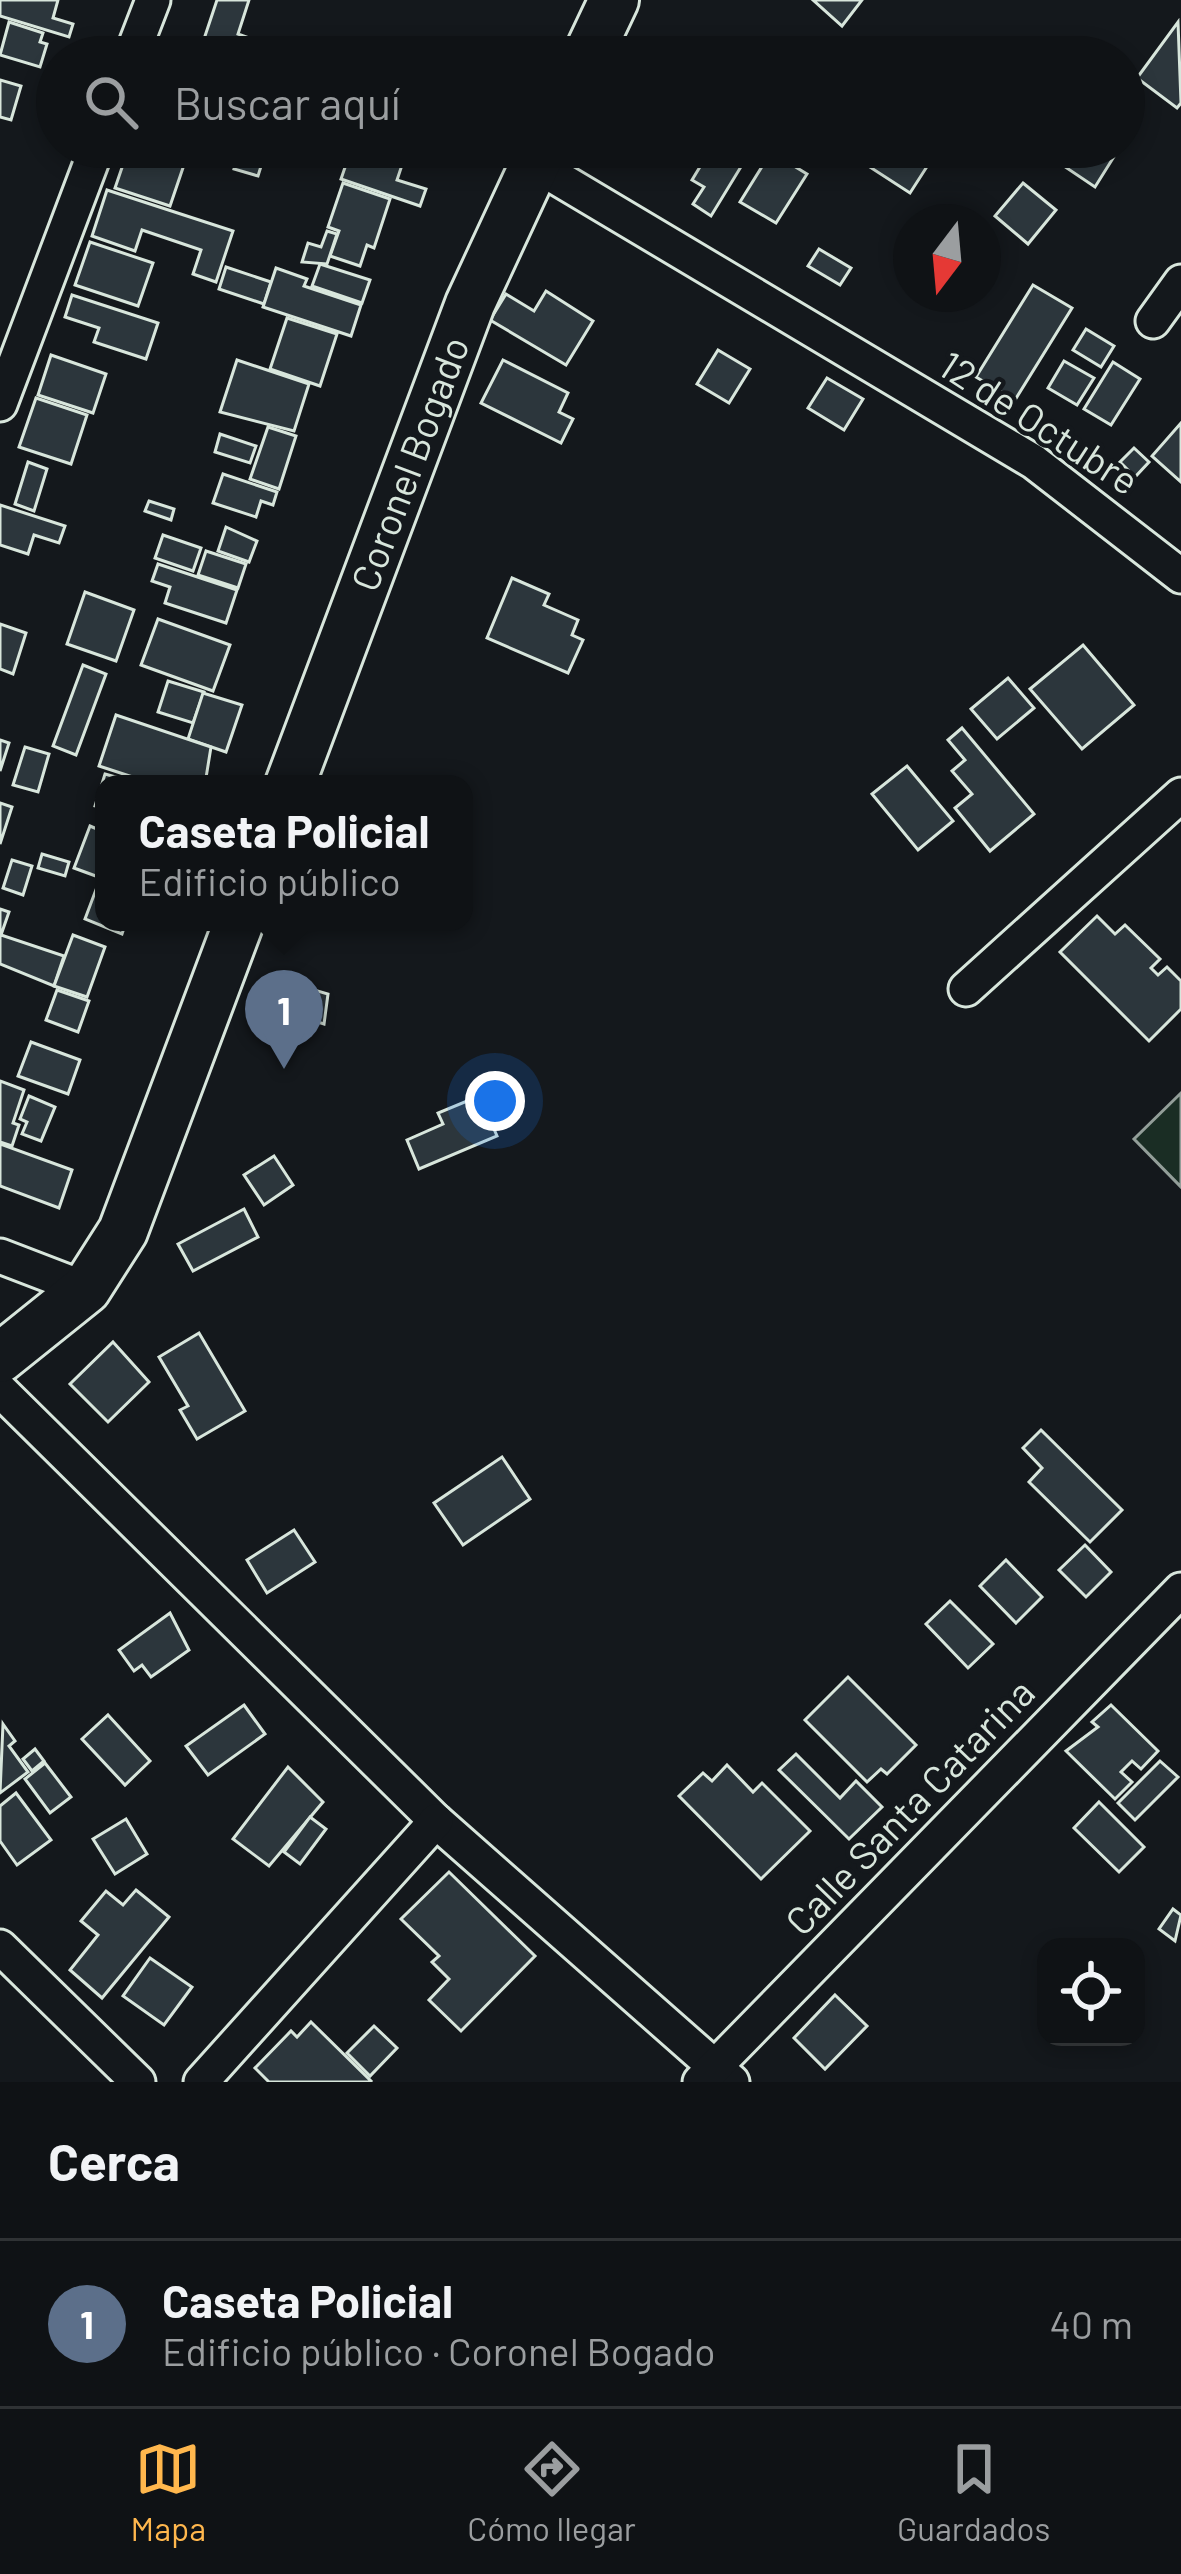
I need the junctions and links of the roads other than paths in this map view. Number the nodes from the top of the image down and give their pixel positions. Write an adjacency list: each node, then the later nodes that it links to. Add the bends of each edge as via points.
1 (153, 0): 3 (street)
2 (614, 0): 4 (street)
3 (139, 36)
4 (597, 36)
5 (89, 168): 10 (street)
6 (532, 168): 12 (street, Coronel Bogado, via 470,304)
7 (557, 168): 11 (street, 12 de Octubre, via 1034,462)
8 (1181, 282): 9 (street)
9 (1153, 321)
10 (0, 404)
11 (1181, 576)
12 (293, 775)
13 (1181, 795): 15 (street)
14 (236, 931): 17 (street, via 124,1231)
15 (966, 989)
16 (0, 1256): 17 (street)
17 (86, 1289): 18 (street)
18 (0, 1358)
19 (0, 1390): 21 (street)
20 (1181, 1590): 23 (street, Calle Santa Catarina)
21 (436, 1821): 23 (street); 25 (street)
22 (0, 1947): 24 (street)
23 (716, 2077)
24 (138, 2082)
25 (201, 2082)

